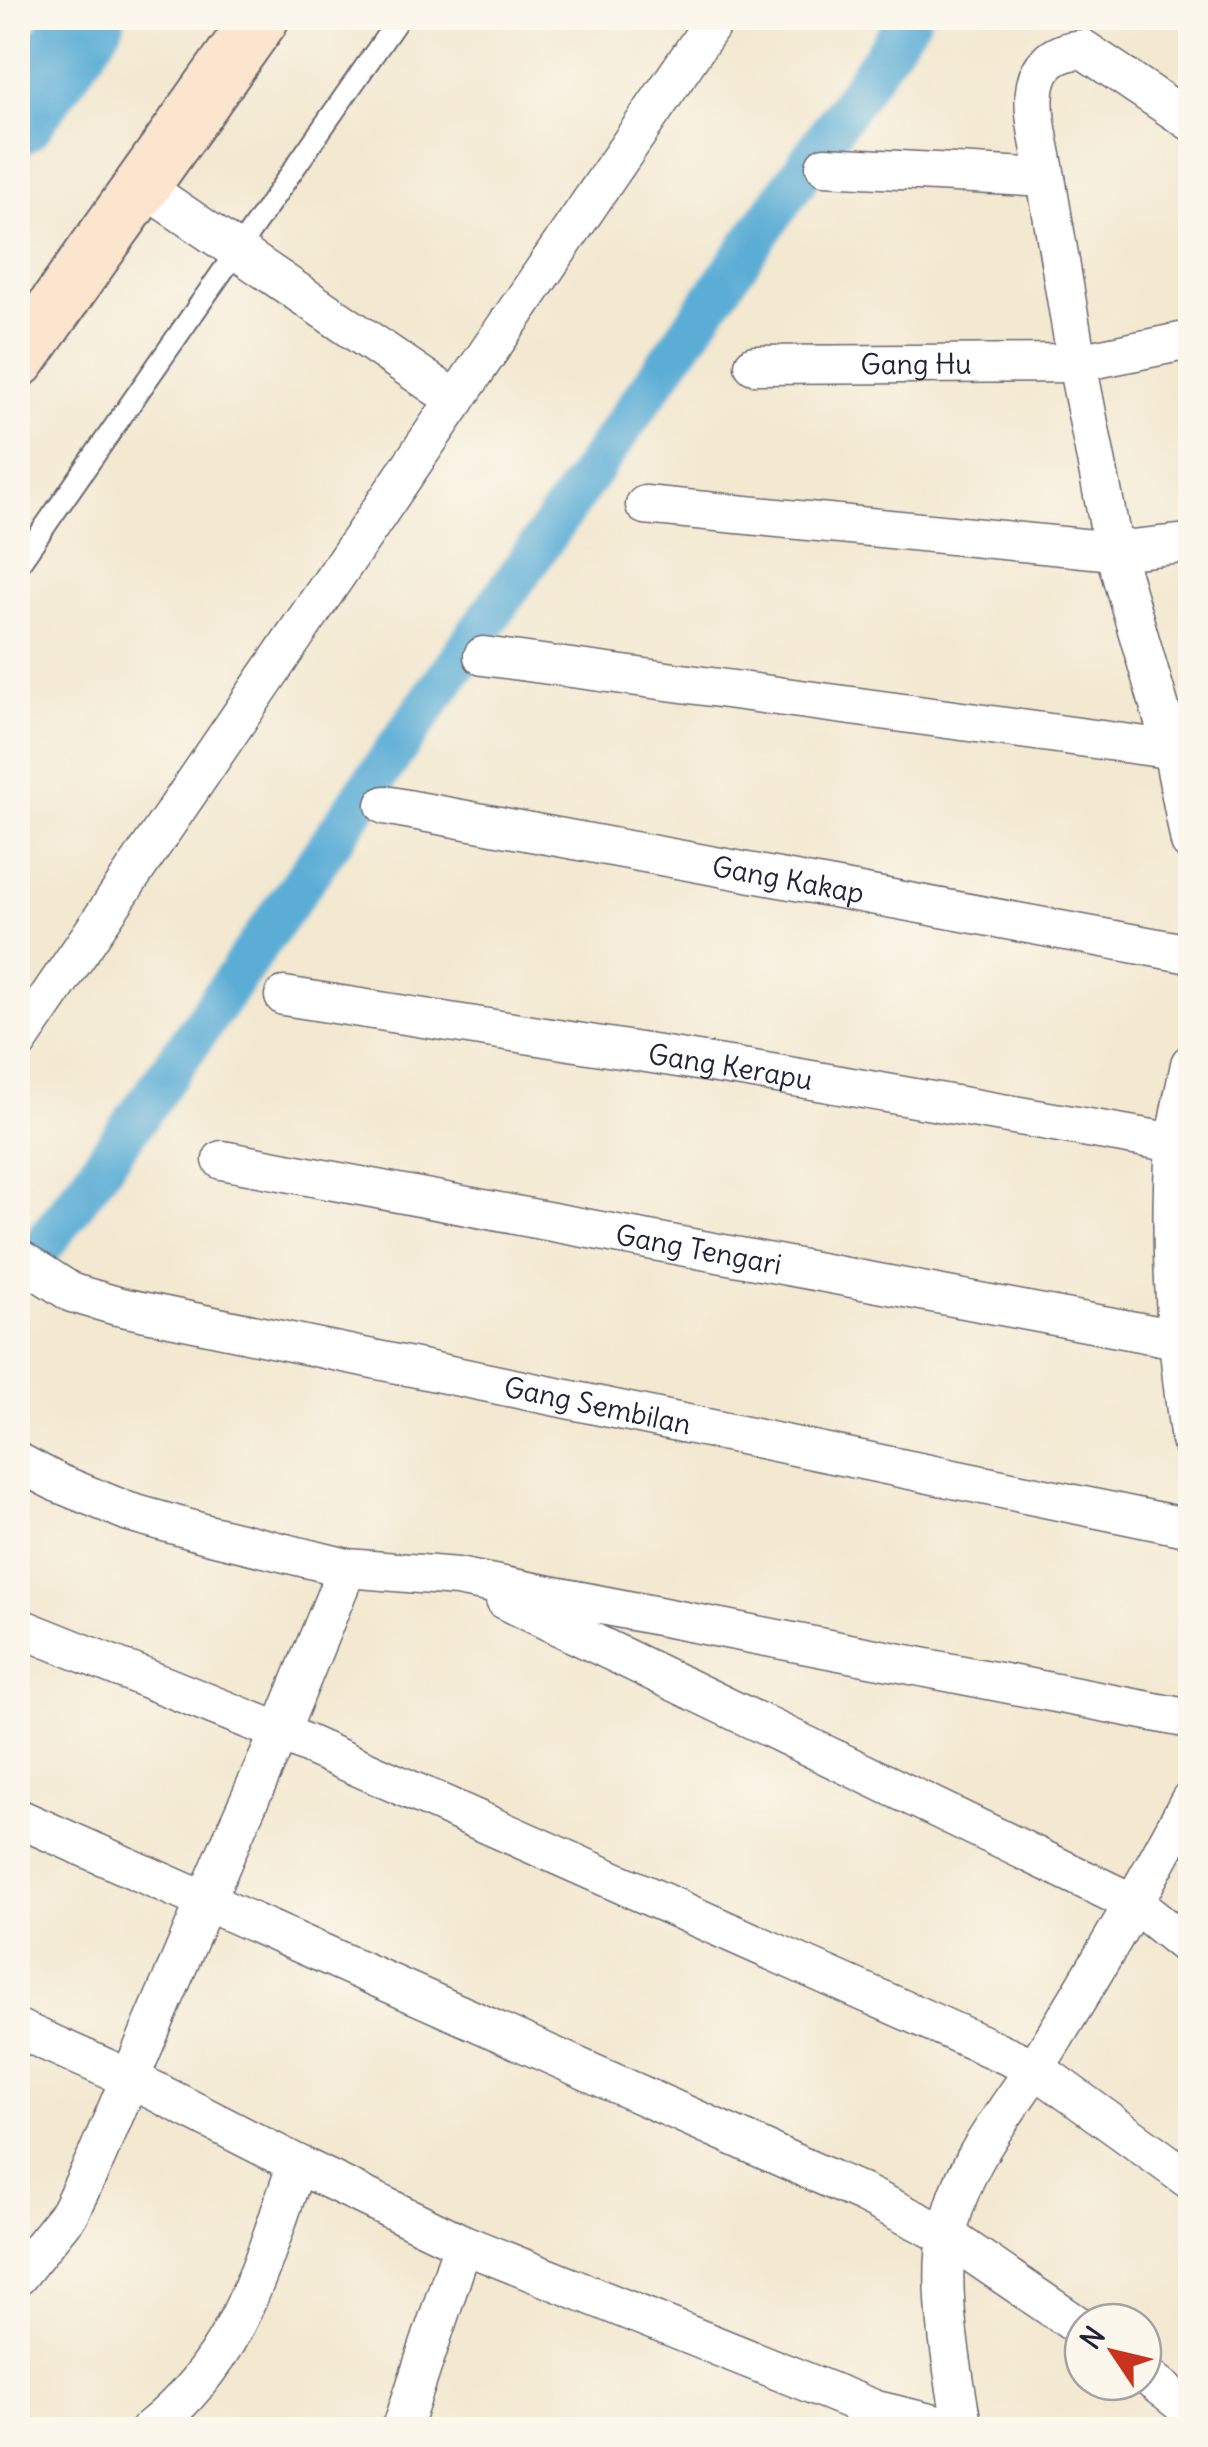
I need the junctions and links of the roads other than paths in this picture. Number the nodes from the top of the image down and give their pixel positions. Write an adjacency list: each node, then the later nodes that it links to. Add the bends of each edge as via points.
1 (261, 18): 7 (main road)
2 (399, 18): 8 (lane)
3 (716, 18): 13 (street)
4 (1190, 122): 6 (street, via 1083,48 1053,56 1042,66 1034,98)
5 (826, 166): 6 (street)
6 (1046, 178): 11 (street)
7 (142, 186): 8 (street); 10 (main road)
8 (236, 251): 13 (street); 17 (lane)
9 (1190, 340): 11 (street, Gang Hu)
10 (18, 360)
11 (1077, 363): 12 (street, Gang Hu); 16 (street)
12 (754, 365)
13 (456, 400): 24 (street)
14 (646, 505): 16 (street)
15 (1190, 543): 16 (street)
16 (1114, 551): 19 (street)
17 (18, 565)
18 (484, 656): 19 (street)
19 (1181, 750): 21 (street)
20 (385, 805): 22 (street, Gang Kakap)
21 (1190, 842)
22 (1190, 954)
23 (284, 996): 26 (street, Gang Kerapu)
24 (18, 1042)
25 (1190, 1064): 26 (street)
26 (1175, 1144): 28 (street)
27 (222, 1160): 30 (street, Gang Tengari)
28 (1182, 1195): 30 (street)
29 (18, 1258): 33 (street, Gang Sembilan, via 72,1293 116,1306)
30 (1183, 1365): 31 (street)
31 (1190, 1440)
32 (18, 1462): 34 (street, via 129,1512)
33 (1190, 1528)
34 (347, 1568): 35 (street); 38 (street)
35 (457, 1577): 37 (street); 42 (street)
36 (18, 1627): 38 (street)
37 (1190, 1719)
38 (280, 1732): 41 (street); 45 (street)
39 (1190, 1800): 42 (street)
40 (18, 1818): 41 (street)
41 (206, 1900): 46 (street); 49 (street)
42 (1135, 1904): 43 (street); 45 (street)
43 (1190, 1948)
44 (18, 2029): 46 (street)
45 (1034, 2068): 48 (street); 49 (street, via 969,2165)
46 (131, 2079): 47 (street); 51 (street, via 69,2212)
47 (297, 2164): 50 (street); 55 (street, via 245,2310 208,2372)
48 (1190, 2180)
49 (947, 2236): 52 (street); 57 (street, via 944,2273)
50 (463, 2244): 56 (street); 57 (street, via 876,2410)
51 (20, 2270)
52 (1063, 2315)
53 (1163, 2388): 54 (street)
54 (1190, 2410)
55 (149, 2430)
56 (400, 2430)
57 (961, 2430)

